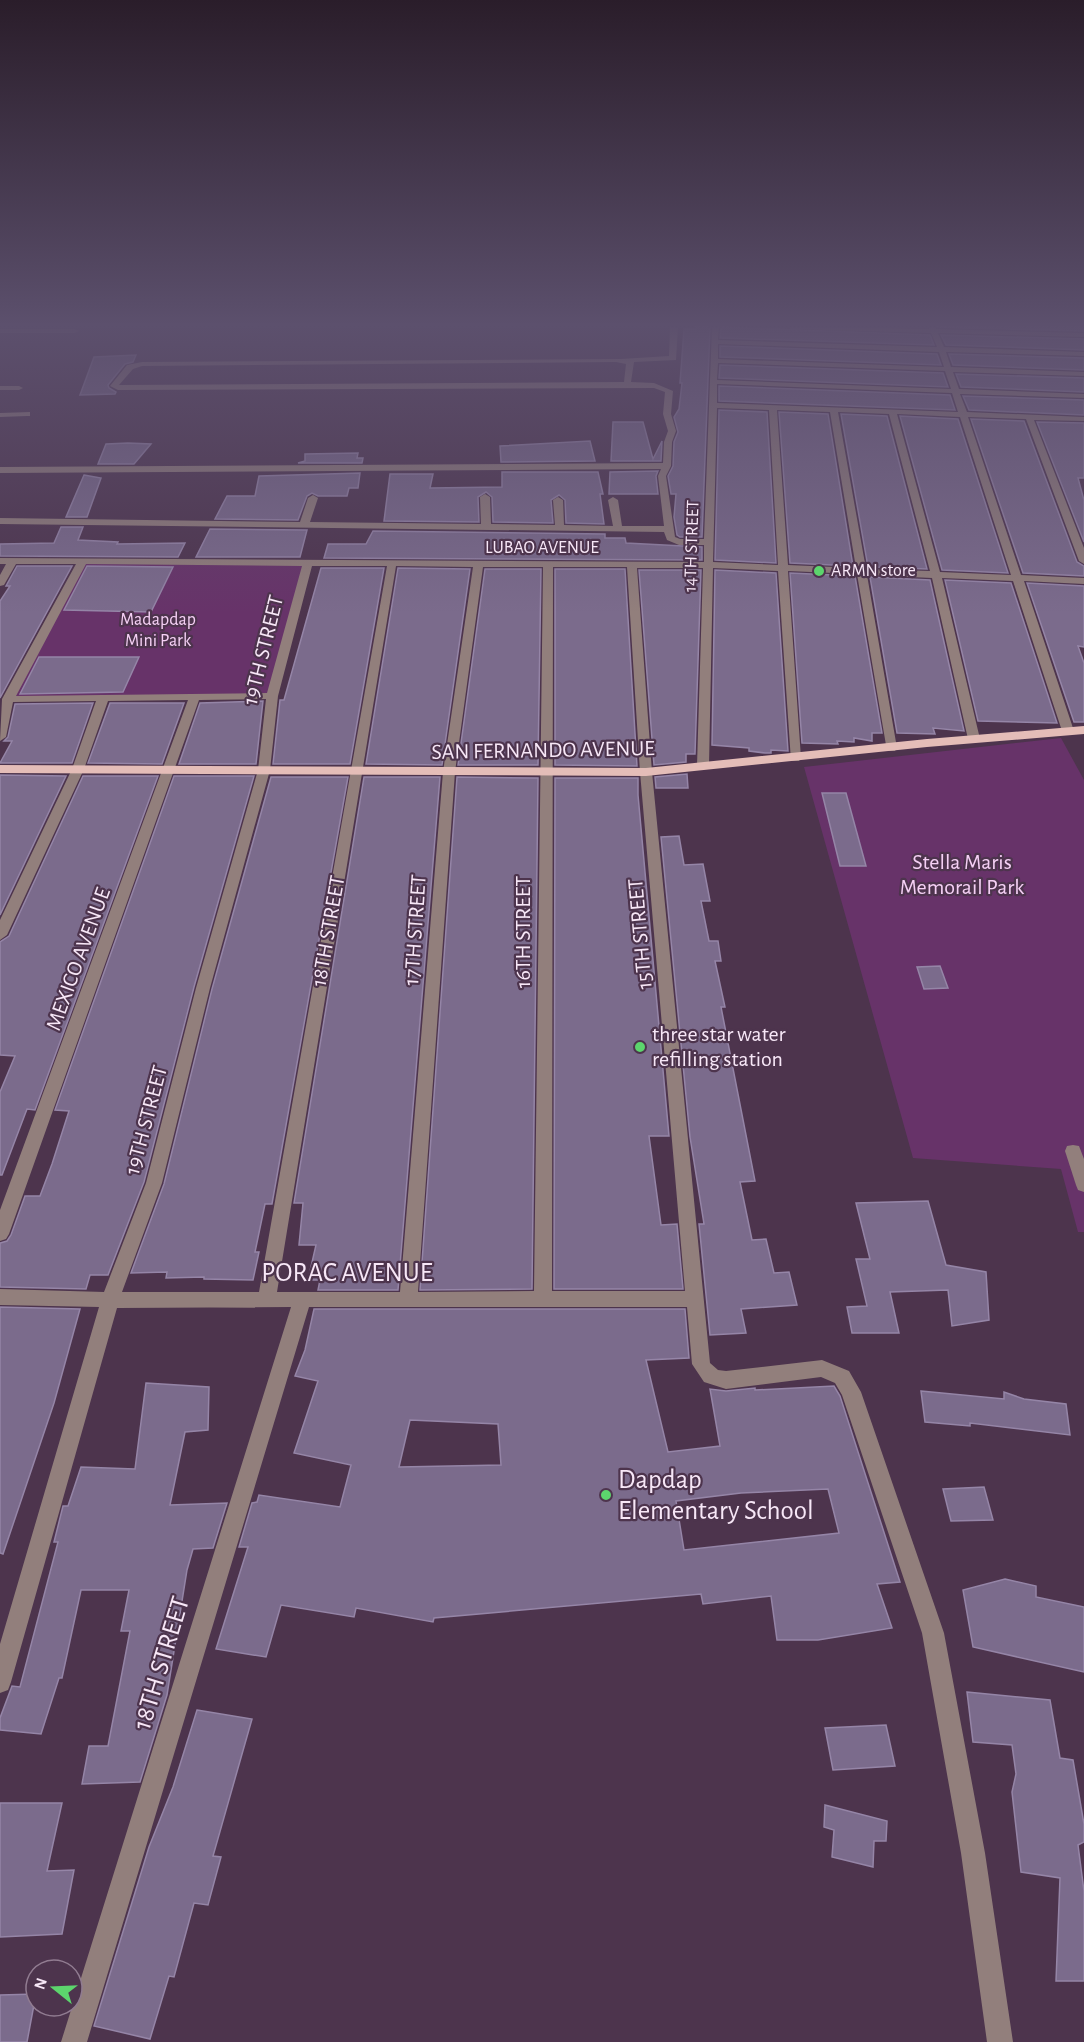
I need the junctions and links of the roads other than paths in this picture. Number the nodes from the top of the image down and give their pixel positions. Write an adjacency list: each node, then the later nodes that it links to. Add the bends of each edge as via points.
1 (669, 422): 8 (street, via 672,431)
2 (712, 422): 20 (street, 14TH STREET)
3 (774, 422): 31 (street)
4 (836, 422): 32 (street)
5 (895, 422): 33 (street)
6 (966, 422): 34 (street)
7 (1031, 422): 24 (street)
8 (667, 466): 9 (street); 19 (street, via 662,476)
9 (0, 470)
10 (485, 497): 16 (street)
11 (313, 498): 15 (street)
12 (558, 500): 17 (street)
13 (613, 500): 18 (street)
14 (0, 521): 15 (street)
15 (304, 525): 16 (street)
16 (486, 527): 17 (street)
17 (560, 528): 18 (street)
18 (618, 529): 19 (street)
19 (668, 529): 20 (street, via 674,541)
20 (708, 542): 30 (street, 14TH STREET)
21 (0, 561): 22 (street, LUBAO AVENUE)
22 (13, 561): 23 (street, LUBAO AVENUE); 36 (street)
23 (83, 561): 25 (street, LUBAO AVENUE); 39 (street)
24 (1084, 561)
25 (308, 563): 26 (street, LUBAO AVENUE); 37 (street, 19TH STREET)
26 (392, 563): 29 (street, LUBAO AVENUE); 52 (street, 18TH STREET)
27 (548, 564): 28 (street, LUBAO AVENUE); 29 (street, LUBAO AVENUE); 54 (street, 16TH STREET)
28 (632, 564): 30 (street, LUBAO AVENUE); 55 (street, 15TH STREET)
29 (478, 565): 53 (street, 17TH STREET)
30 (707, 565): 31 (street, LUBAO AVENUE); 47 (street, 14TH STREET)
31 (784, 567): 32 (street, LUBAO AVENUE); 46 (street)
32 (861, 570): 33 (street, LUBAO AVENUE); 45 (street)
33 (937, 575): 34 (street, LUBAO AVENUE); 44 (street)
34 (1015, 578): 35 (street, LUBAO AVENUE); 42 (street)
35 (1084, 581)
36 (0, 583)
37 (272, 696): 40 (street); 50 (street, 19TH STREET)
38 (103, 698): 39 (street); 40 (street); 49 (street)
39 (8, 699): 43 (street)
40 (194, 699): 51 (street, MEXICO AVENUE)
41 (1084, 730): 42 (main road, SAN FERNANDO AVENUE)
42 (1068, 731): 44 (main road, SAN FERNANDO AVENUE)
43 (0, 737)
44 (974, 740): 45 (main road, SAN FERNANDO AVENUE)
45 (891, 747): 46 (main road, SAN FERNANDO AVENUE)
46 (795, 758): 47 (main road, SAN FERNANDO AVENUE)
47 (703, 766): 55 (main road, SAN FERNANDO AVENUE)
48 (0, 769): 49 (main road, SAN FERNANDO AVENUE)
49 (78, 769): 51 (main road, SAN FERNANDO AVENUE); 56 (street)
50 (264, 770): 51 (main road, SAN FERNANDO AVENUE); 52 (main road, SAN FERNANDO AVENUE); 64 (street, 19TH STREET, via 154,1183)
51 (170, 771): 59 (street, MEXICO AVENUE)
52 (355, 772): 53 (main road, SAN FERNANDO AVENUE); 61 (street, 18TH STREET)
53 (449, 772): 54 (main road, SAN FERNANDO AVENUE); 62 (street, 17TH STREET)
54 (544, 772): 55 (main road, SAN FERNANDO AVENUE); 66 (street, 16TH STREET)
55 (646, 772): 63 (street, 15TH STREET)
56 (0, 935)
57 (1073, 1150): 58 (street)
58 (1084, 1185)
59 (0, 1234)
60 (0, 1297): 64 (street, PORAC AVENUE)
61 (267, 1299): 64 (street, PORAC AVENUE); 65 (street, PORAC AVENUE)
62 (408, 1299): 65 (street, PORAC AVENUE); 66 (street, PORAC AVENUE)
63 (694, 1299): 66 (street, PORAC AVENUE); 69 (street, 15TH STREET, via 701,1364 713,1379 822,1368 842,1377 851,1392 933,1633 973,1853)
64 (110, 1300): 67 (street, 19TH STREET)
65 (302, 1300): 68 (street, 18TH STREET)
66 (543, 1300)
67 (0, 1682)
68 (74, 2042)
69 (1000, 2042)

